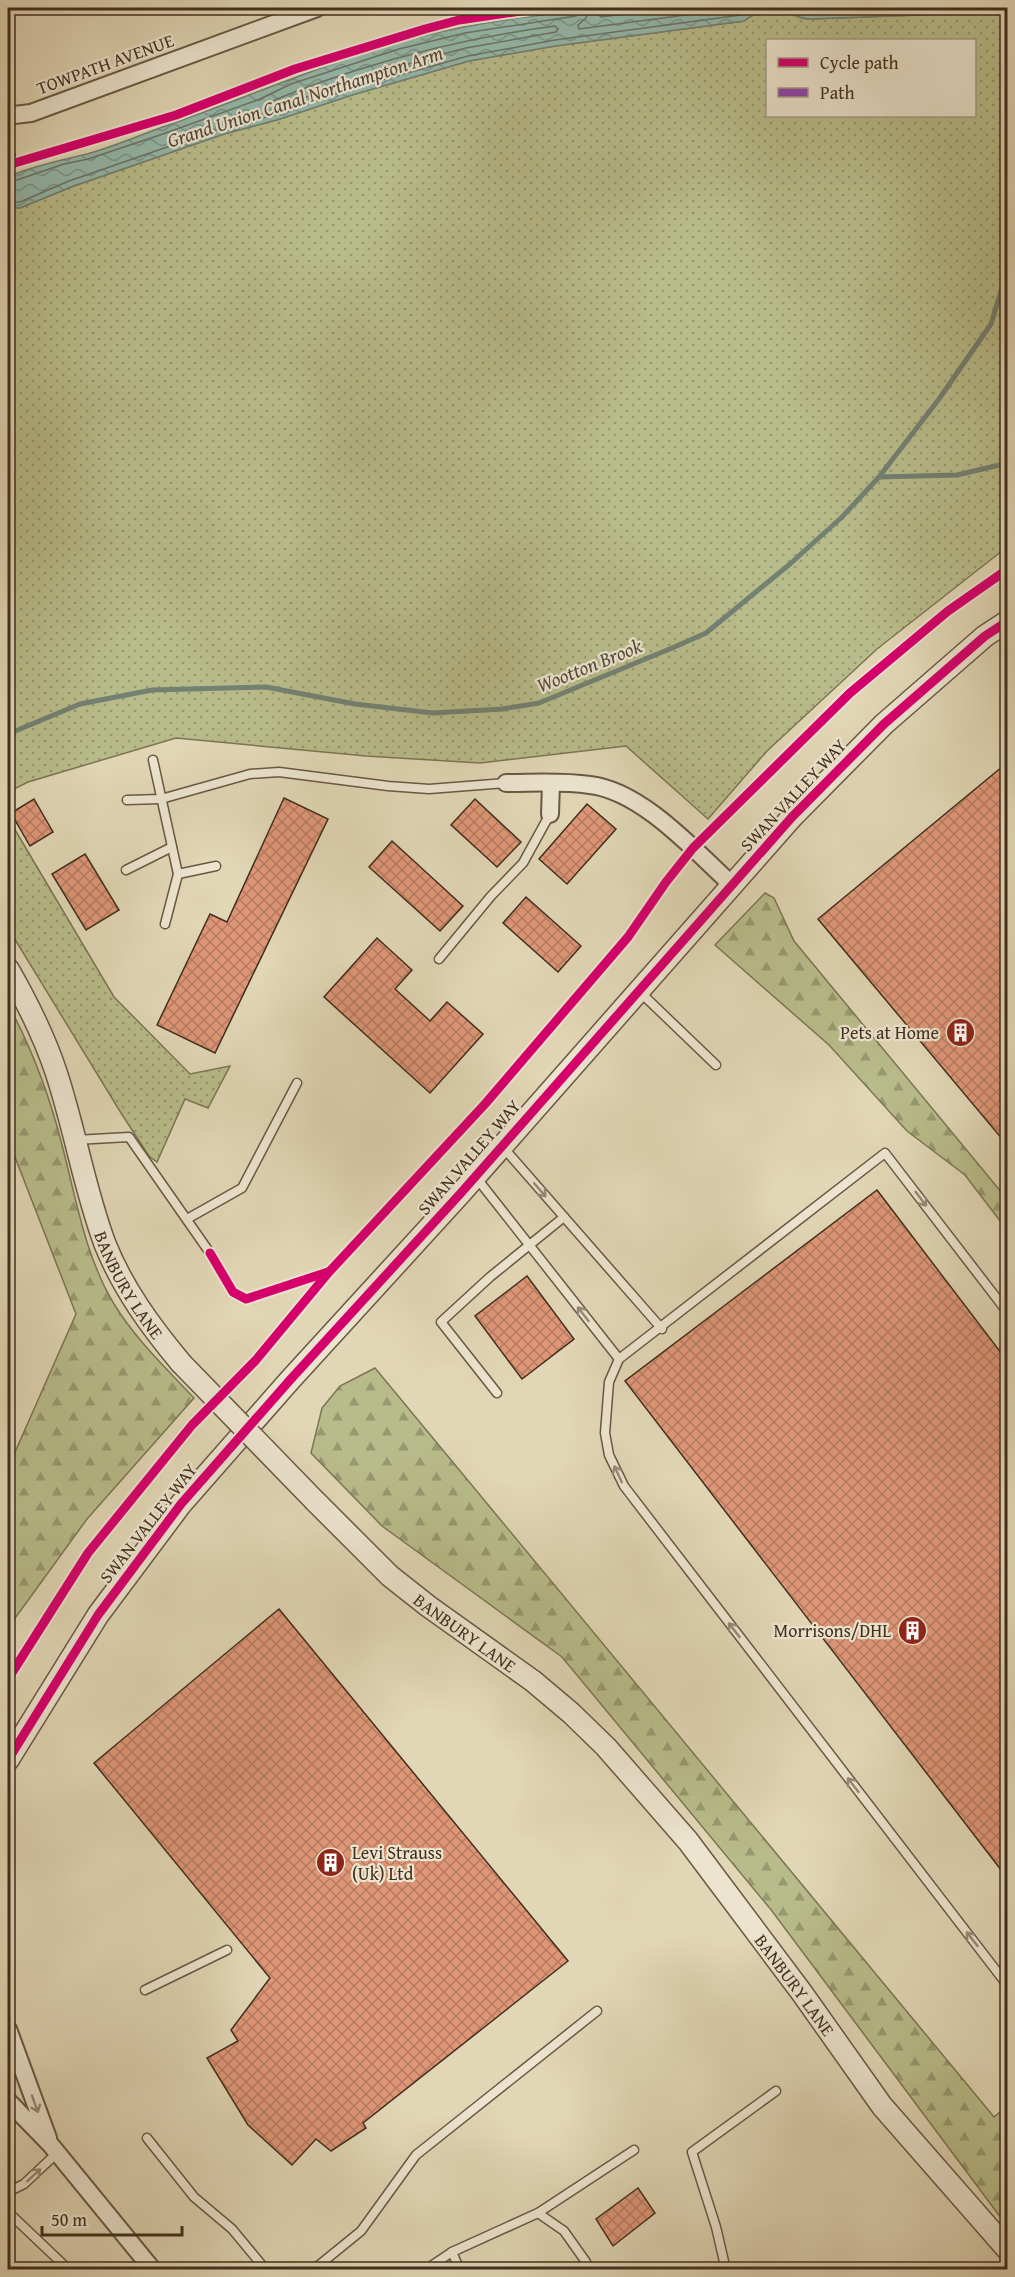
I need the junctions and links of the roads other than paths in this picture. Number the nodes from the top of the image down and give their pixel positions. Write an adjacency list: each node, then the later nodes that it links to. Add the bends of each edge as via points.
1 (317, 8): 2 (street, TOWPATH AVENUE, via 31,113)
2 (8, 113)
3 (1008, 621): 14 (street, SWAN VALLEY WAY, via 884,724 792,817)
4 (153, 760): 7 (lane)
5 (506, 783): 6 (street); 7 (lane, via 429,789 279,772 250,774)
6 (551, 783): 9 (street); 14 (street, via 592,785 618,793 668,824)
7 (161, 799): 8 (lane); 10 (lane)
8 (127, 801)
9 (550, 814): 16 (lane, via 523,863)
10 (172, 847): 12 (lane); 13 (lane)
11 (216, 866): 13 (lane)
12 (126, 870)
13 (178, 874): 15 (lane)
14 (732, 885): 18 (street, SWAN VALLEY WAY)
15 (165, 924)
16 (439, 959)
17 (8, 969): 21 (street, BANBURY LANE, via 44,1038)
18 (638, 990): 19 (lane); 22 (street, SWAN VALLEY WAY)
19 (716, 1065)
20 (297, 1083): 25 (lane, via 242,1188)
21 (74, 1140): 25 (lane, via 129,1137); 46 (street, BANBURY LANE, bridge, via 106,1246 152,1329 390,1576 533,1681 606,1747 688,1841 882,2106)
22 (501, 1146): 23 (street, SWAN VALLEY WAY); 24 (lane, one-way to 24)
23 (475, 1176): 26 (lane); 32 (street, SWAN VALLEY WAY, via 181,1504 98,1615)
24 (564, 1217): 26 (lane); 29 (lane)
25 (187, 1219): 27 (lane)
26 (530, 1245): 30 (lane, one-way to 26); 31 (lane, via 441,1322)
27 (210, 1252)
28 (1008, 1313): 29 (lane, one-way to 28, via 885,1153)
29 (662, 1329): 30 (lane)
30 (620, 1359): 34 (lane, one-way to 30, via 624,1486 609,1455 605,1433 609,1382)
31 (497, 1393)
32 (8, 1760)
33 (227, 1950): 35 (lane)
34 (1008, 1986)
35 (146, 1990)
36 (597, 2011): 52 (lane, via 416,2155 361,2231)
37 (8, 2029): 41 (street, one-way to 41)
38 (776, 2091): 55 (lane, via 692,2152)
39 (8, 2101): 41 (street)
40 (147, 2138): 51 (lane, via 194,2197 232,2229)
41 (53, 2149): 43 (lane, one-way to 41, via 24,2184); 50 (street)
42 (634, 2150): 45 (lane)
43 (8, 2192)
44 (8, 2212): 49 (lane)
45 (538, 2213): 47 (lane); 48 (lane, via 564,2231)
46 (1008, 2250)
47 (452, 2252): 53 (lane); 54 (lane)
48 (586, 2262)
49 (69, 2270)
50 (153, 2270)
51 (266, 2270)
52 (313, 2270)
53 (425, 2270)
54 (460, 2270)
55 (726, 2270)

